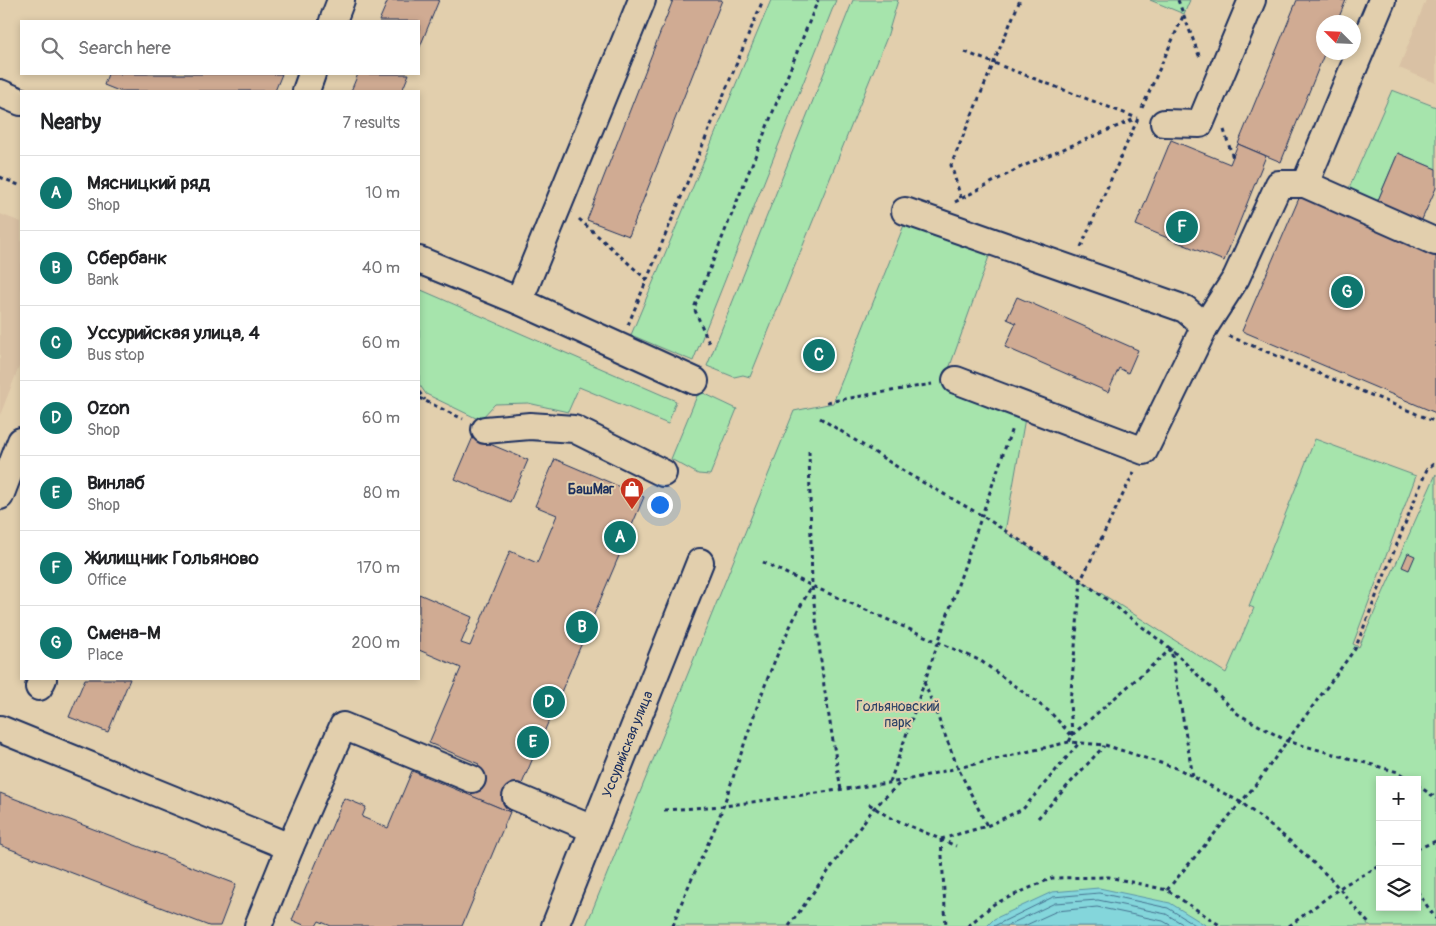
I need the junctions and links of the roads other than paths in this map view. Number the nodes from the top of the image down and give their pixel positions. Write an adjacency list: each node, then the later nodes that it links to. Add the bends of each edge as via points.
1 (341, 0): 5 (lane)
2 (642, 0): 15 (lane)
3 (1252, 0): 10 (lane, via 1200,124)
4 (1382, 0): 11 (lane)
5 (333, 20)
6 (312, 75): 7 (lane)
7 (306, 90)
8 (0, 93): 9 (lane)
9 (20, 102)
10 (1164, 123)
11 (1305, 184): 13 (lane); 16 (lane, via 1279,184 1236,278)
12 (905, 211): 16 (lane, via 1185,309)
13 (1436, 242)
14 (420, 260): 15 (lane)
15 (519, 301): 17 (lane)
16 (1205, 326): 18 (lane, via 1144,451)
17 (696, 380)
18 (956, 380)
19 (485, 430): 21 (lane, via 530,426 574,428)
20 (20, 444): 22 (lane)
21 (663, 472)
22 (0, 496)
23 (700, 562): 27 (lane, Уссурийская улица)
24 (0, 728): 28 (lane)
25 (472, 779): 28 (lane, via 343,726)
26 (516, 798): 27 (lane)
27 (593, 829): 30 (lane, Уссурийская улица)
28 (290, 847): 29 (lane)
29 (258, 926)
30 (555, 926)

